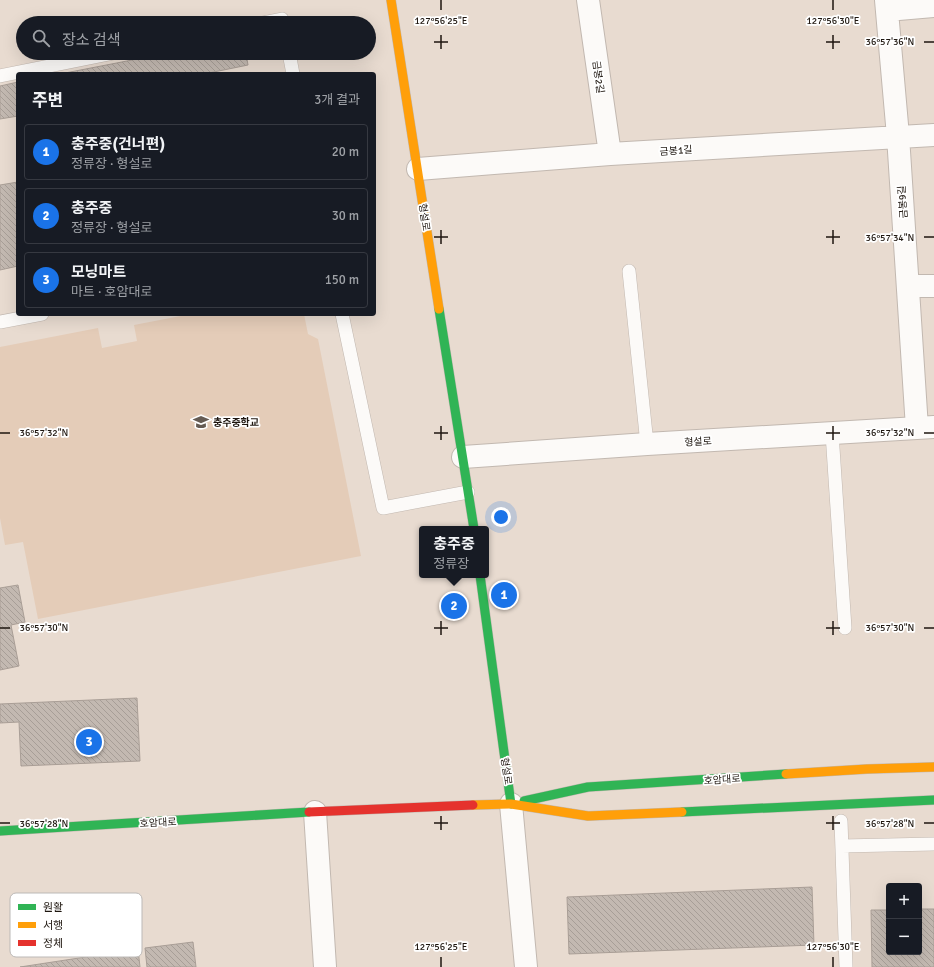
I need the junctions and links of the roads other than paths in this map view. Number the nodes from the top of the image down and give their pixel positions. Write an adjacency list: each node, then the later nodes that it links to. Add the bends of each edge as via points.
1 (391, 0): 14 (street, 형설로)
2 (588, 0): 13 (street, 금봉2길)
3 (887, 5): 4 (street); 12 (street, 금봉9길)
4 (934, 6)
5 (79, 60): 7 (lane)
6 (290, 60): 8 (lane)
7 (20, 72)
8 (293, 72)
9 (16, 73): 10 (lane)
10 (0, 76)
11 (934, 135): 12 (street, 금봉1길)
12 (898, 136): 13 (street, 금봉1길); 16 (street, 금봉9길)
13 (610, 154): 14 (street, 금봉1길)
14 (418, 169): 24 (street, 형설로)
15 (629, 271): 23 (lane)
16 (908, 286): 17 (street); 21 (street, 금봉9길)
17 (934, 286)
18 (32, 316): 20 (lane)
19 (342, 316): 25 (lane, via 383,508)
20 (0, 322)
21 (925, 428): 22 (street, 형설로)
22 (832, 433): 23 (street, 형설로); 28 (lane)
23 (647, 444): 24 (street, 형설로)
24 (463, 457): 25 (street, 형설로)
25 (468, 492): 26 (street, 형설로)
26 (474, 526)
27 (480, 578): 32 (street, 형설로)
28 (845, 628)
29 (934, 767): 32 (street, 호암대로, via 588,787)
30 (934, 800): 31 (street, 호암대로)
31 (856, 803): 33 (street, 호암대로); 35 (lane)
32 (511, 804): 33 (street, 호암대로, via 588,816); 34 (street, 호암대로); 40 (street, 형설로)
33 (822, 805): 35 (lane)
34 (315, 812): 36 (street, 호암대로); 39 (street)
35 (841, 821): 38 (lane)
36 (0, 831)
37 (934, 844): 38 (lane)
38 (842, 846): 41 (lane)
39 (325, 967)
40 (526, 967)
41 (846, 967)

